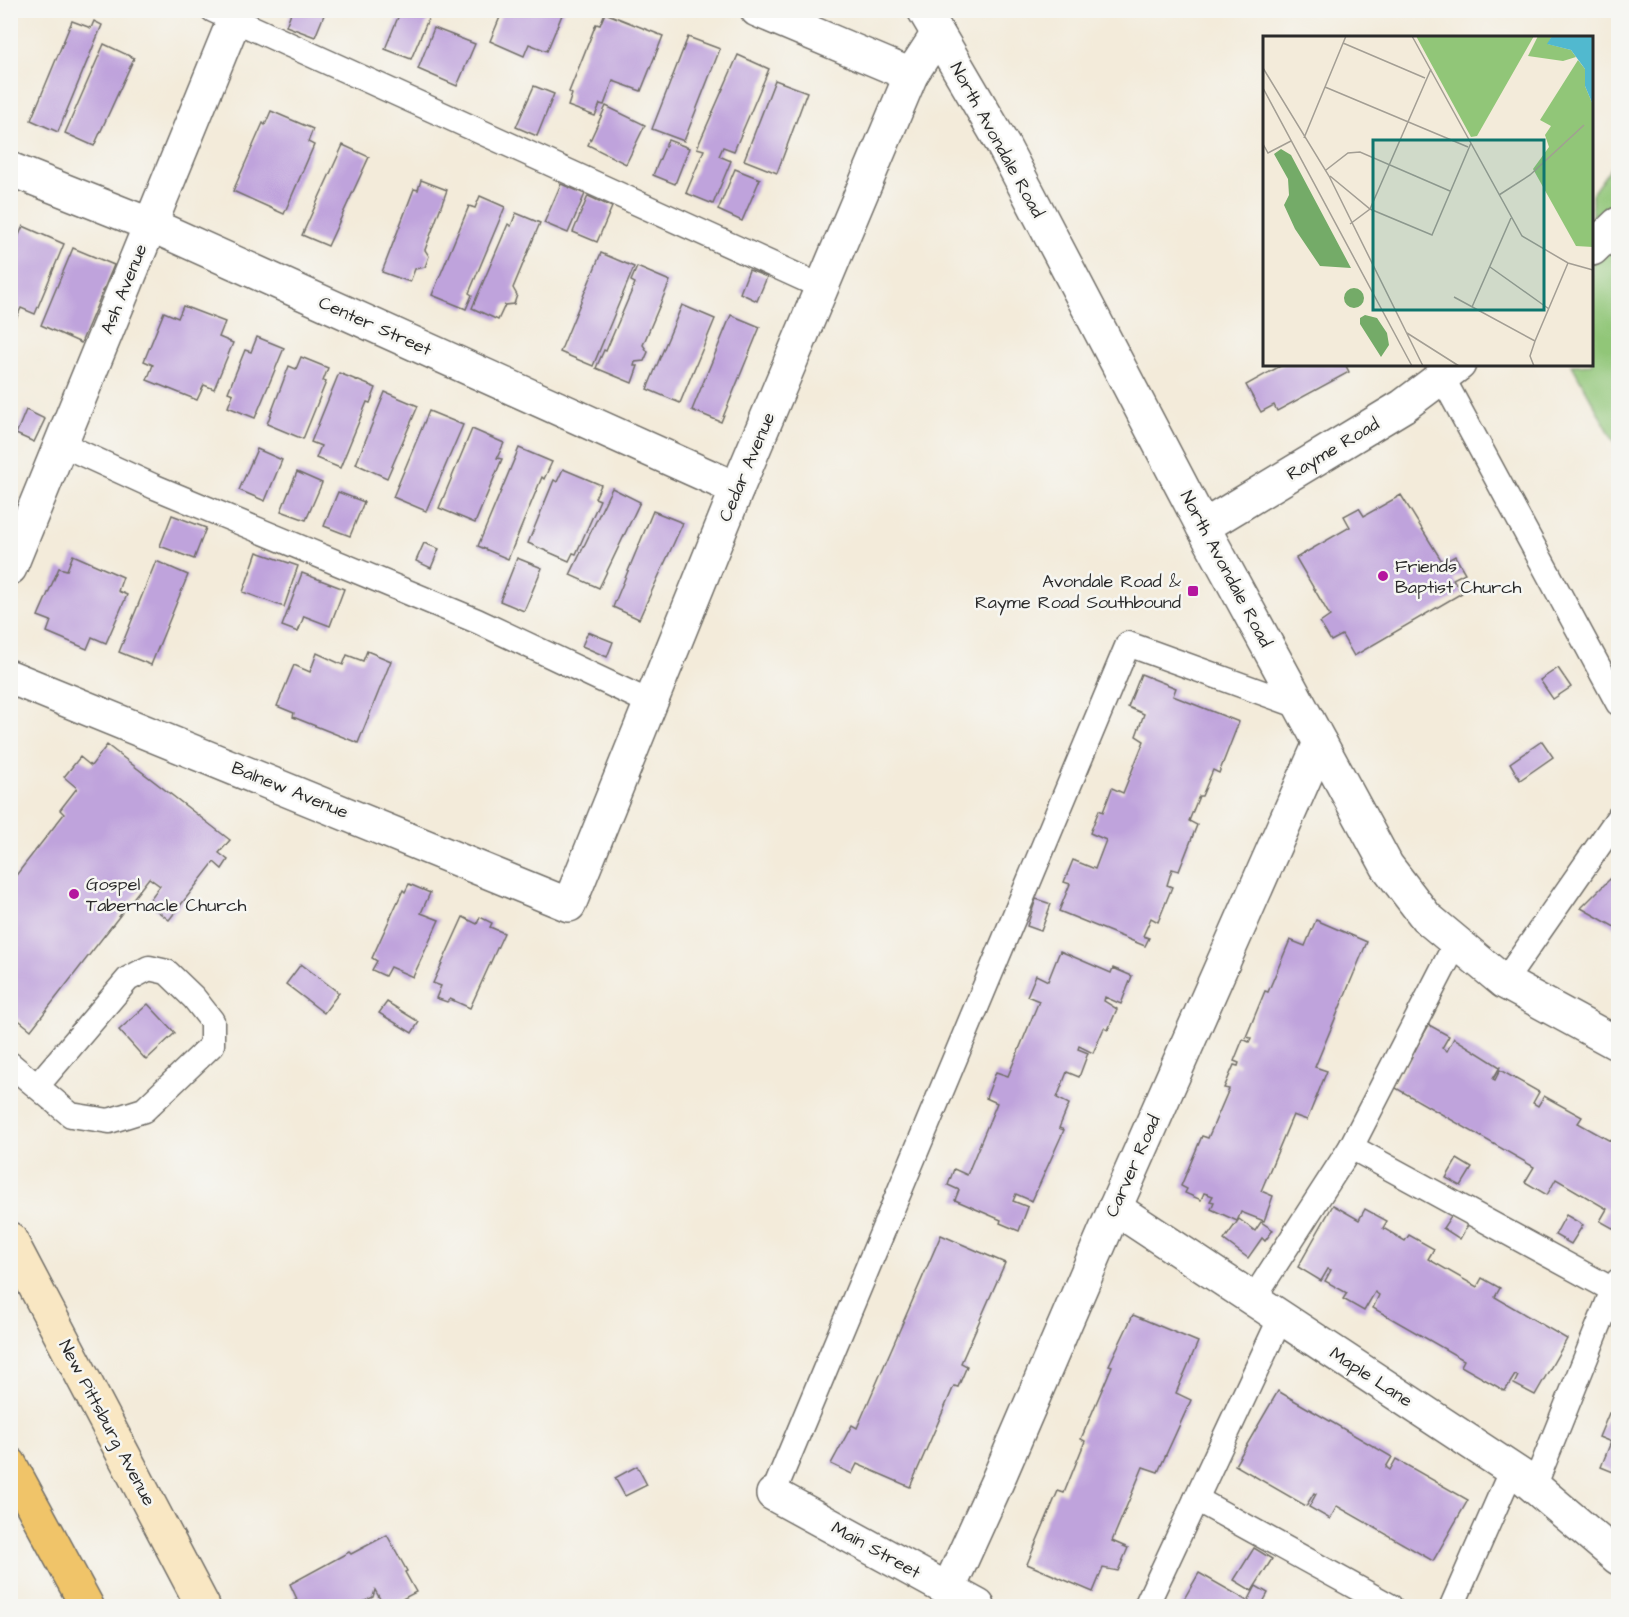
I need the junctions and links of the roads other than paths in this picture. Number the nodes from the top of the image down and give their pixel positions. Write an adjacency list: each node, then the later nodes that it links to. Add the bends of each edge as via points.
1 (757, 10): 4 (street)
2 (229, 13): 7 (street, Ash Avenue); 9 (lane)
3 (931, 23): 4 (street, Cedar Avenue); 13 (street, North Avondale Road, via 1003,145)
4 (911, 75): 9 (street, Cedar Avenue)
5 (10, 169): 7 (street, Center Street)
6 (1618, 224): 8 (street)
7 (151, 225): 11 (street, Ash Avenue); 12 (street, Center Street)
8 (1593, 248)
9 (822, 287): 12 (street, Cedar Avenue)
10 (1451, 371): 13 (street, Rayme Road, via 1403,406); 17 (lane)
11 (61, 444): 14 (street, Ash Avenue); 16 (lane, via 477,621)
12 (737, 489): 16 (street, Cedar Avenue)
13 (1203, 527): 18 (street, North Avondale Road)
14 (10, 568)
15 (10, 677): 21 (street, Balnew Avenue)
16 (651, 703): 21 (street, Cedar Avenue)
17 (1618, 703)
18 (1299, 706): 19 (street, North Avondale Road); 35 (lane, via 1128,644)
19 (1320, 743): 22 (street, North Avondale Road, via 1386,866 1425,918); 28 (street, Carver Road)
20 (1618, 818): 23 (lane)
21 (569, 905)
22 (1456, 943): 23 (street, North Avondale Road); 27 (lane)
23 (1504, 982): 24 (street, North Avondale Road)
24 (1618, 1044)
25 (10, 1064): 26 (lane)
26 (37, 1086): 26 (lane, via 71,1115 109,1121 144,1110 212,1045 212,1021 167,972 149,968 128,979)
27 (1351, 1147): 30 (lane); 31 (lane)
28 (1115, 1208): 31 (street, Maple Lane); 38 (street, Carver Road)
29 (10, 1239): 40 (street, New Pittsburg Avenue)
30 (1616, 1285): 34 (lane)
31 (1253, 1299): 32 (street, Maple Lane)
32 (1281, 1317): 34 (street, Maple Lane); 36 (lane)
33 (10, 1464): 39 (main road)
34 (1523, 1478): 37 (street, Maple Lane); 44 (lane)
35 (773, 1494): 38 (street, Main Street)
36 (1196, 1499): 42 (lane); 43 (lane)
37 (1618, 1558)
38 (948, 1590): 41 (street, Main Street)
39 (87, 1606)
40 (203, 1606)
41 (978, 1606)
42 (1146, 1606)
43 (1390, 1606)
44 (1452, 1606)

